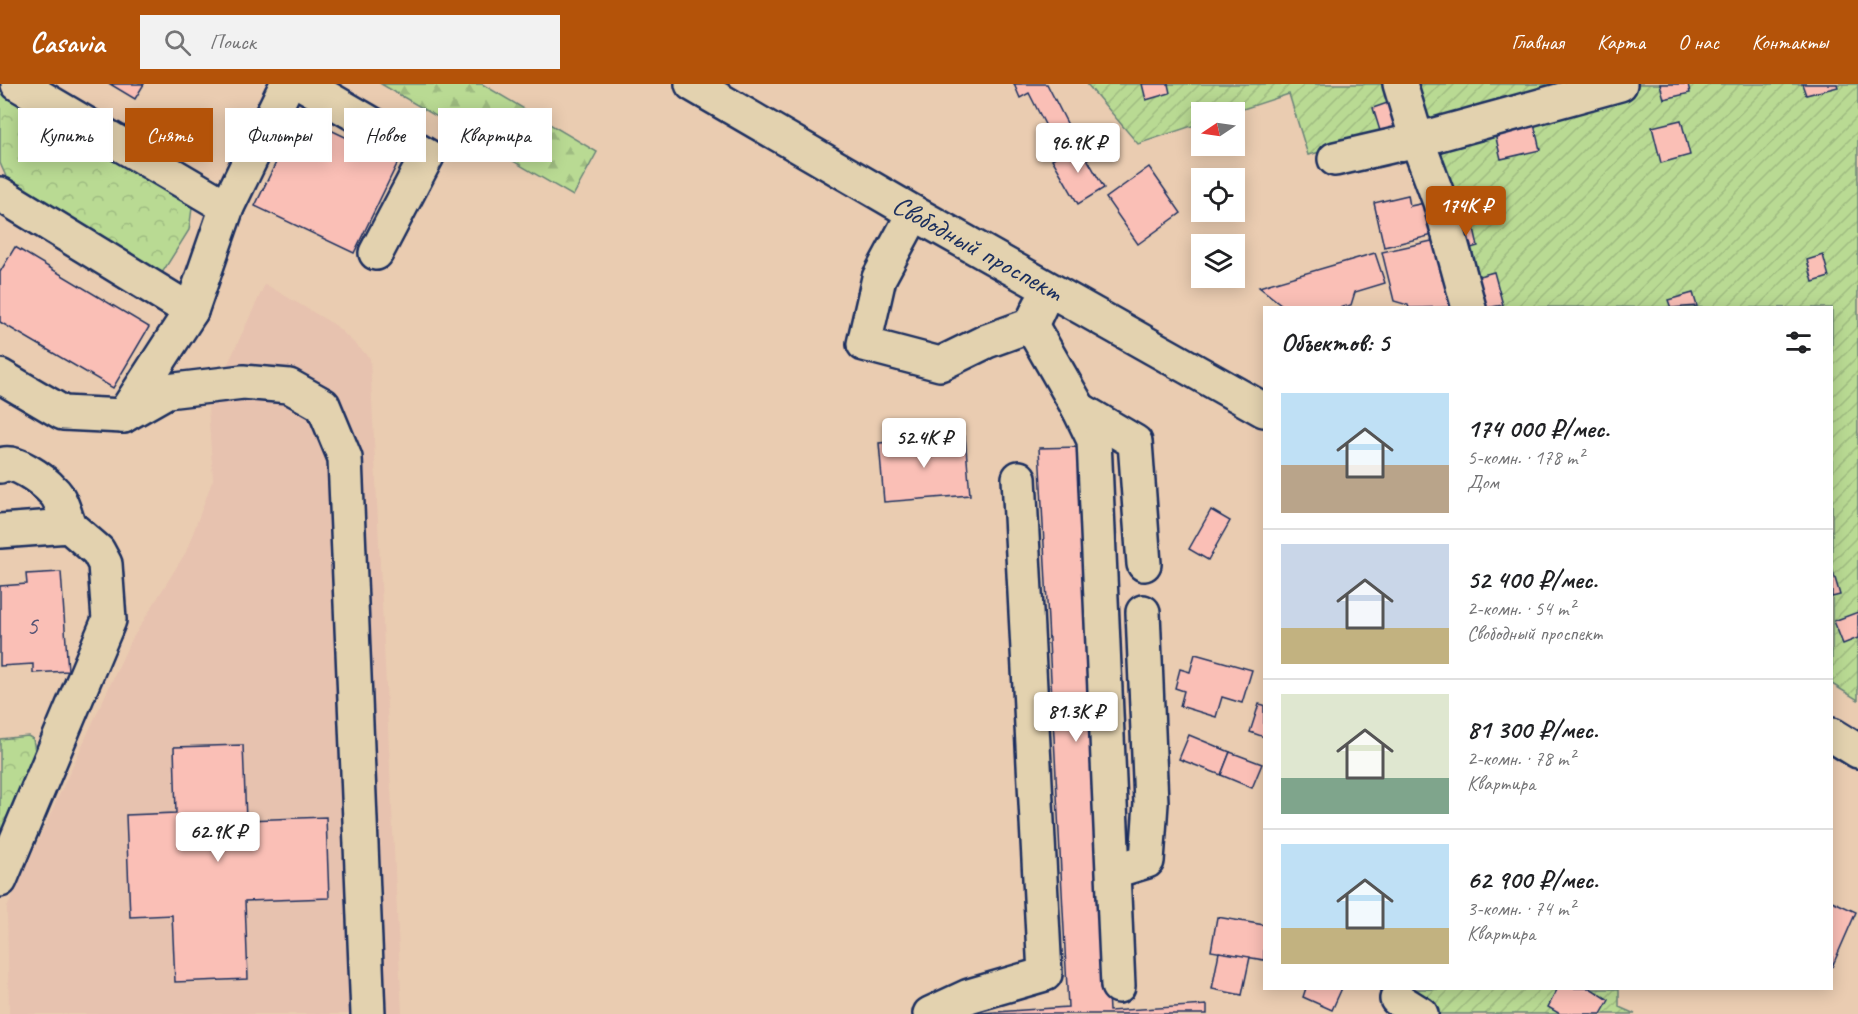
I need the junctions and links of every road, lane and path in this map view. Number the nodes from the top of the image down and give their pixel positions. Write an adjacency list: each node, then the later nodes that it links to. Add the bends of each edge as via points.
1 (18, 84): 10 (main road)
2 (287, 84): 10 (main road)
3 (303, 84): 12 (main road, via 427,156)
4 (692, 84): 11 (main road, Свободный проспект)
5 (1400, 84): 7 (main road)
6 (1620, 84): 7 (main road)
7 (1417, 140): 8 (main road); 14 (main road, via 1440,202)
8 (1335, 159)
9 (0, 194): 15 (main road)
10 (228, 207): 15 (main road)
11 (914, 213): 13 (main road, Свободный проспект); 16 (main road, via 879,278 864,344 940,364)
12 (376, 253)
13 (1050, 289): 16 (main road); 19 (main road, Свободный проспект)
14 (1468, 306)
15 (191, 311): 20 (main road)
16 (1031, 325): 18 (main road)
17 (0, 376): 20 (main road, via 63,413)
18 (1079, 409): 25 (main road, via 1135,442); 29 (main road, via 1094,440)
19 (1263, 409)
20 (123, 416): 32 (main road, via 167,390 243,382 289,386 323,405 345,458)
21 (0, 466): 23 (main road, via 10,462 18,465 55,492)
22 (1019, 478): 33 (main road, via 1045,974 969,996)
23 (69, 526): 24 (main road); 30 (main road, via 102,556 109,620)
24 (0, 531)
25 (1144, 564)
26 (1143, 612): 29 (main road, via 1151,803 1147,861)
27 (1833, 736): 28 (main road)
28 (1858, 751)
29 (1114, 871): 31 (main road)
30 (0, 880)
31 (1118, 986)
32 (368, 1014)
33 (930, 1014)

